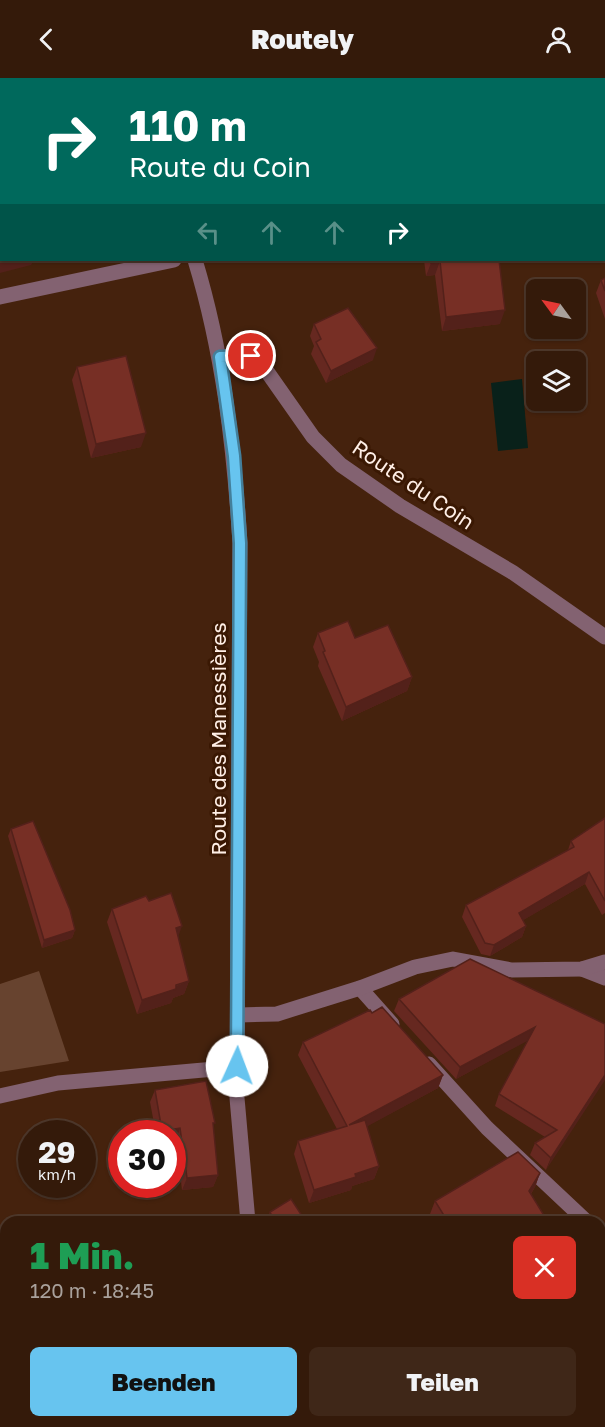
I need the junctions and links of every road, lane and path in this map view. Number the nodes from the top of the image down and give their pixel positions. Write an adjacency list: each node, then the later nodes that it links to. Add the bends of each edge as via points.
1 (169, 261): 3 (street)
2 (195, 261): 4 (street, Route des Manessières)
3 (0, 297)
4 (220, 357): 5 (street, Route du Coin, via 259,360 313,436 341,465 400,506 512,572); 10 (street, Route des Manessières, via 234,456 240,543)
5 (605, 637)
6 (605, 962): 7 (street)
7 (582, 969): 8 (street); 9 (street, via 512,970 453,959 415,966)
8 (605, 978)
9 (360, 988): 10 (street, via 277,1014); 11 (street)
10 (239, 1016): 13 (street, Route des Manessières)
11 (400, 1032)
12 (416, 1049): 16 (street, via 487,1128)
13 (237, 1066): 14 (street, via 58,1083); 15 (street, Route des Manessières)
14 (0, 1096)
15 (247, 1216)
16 (581, 1216)

